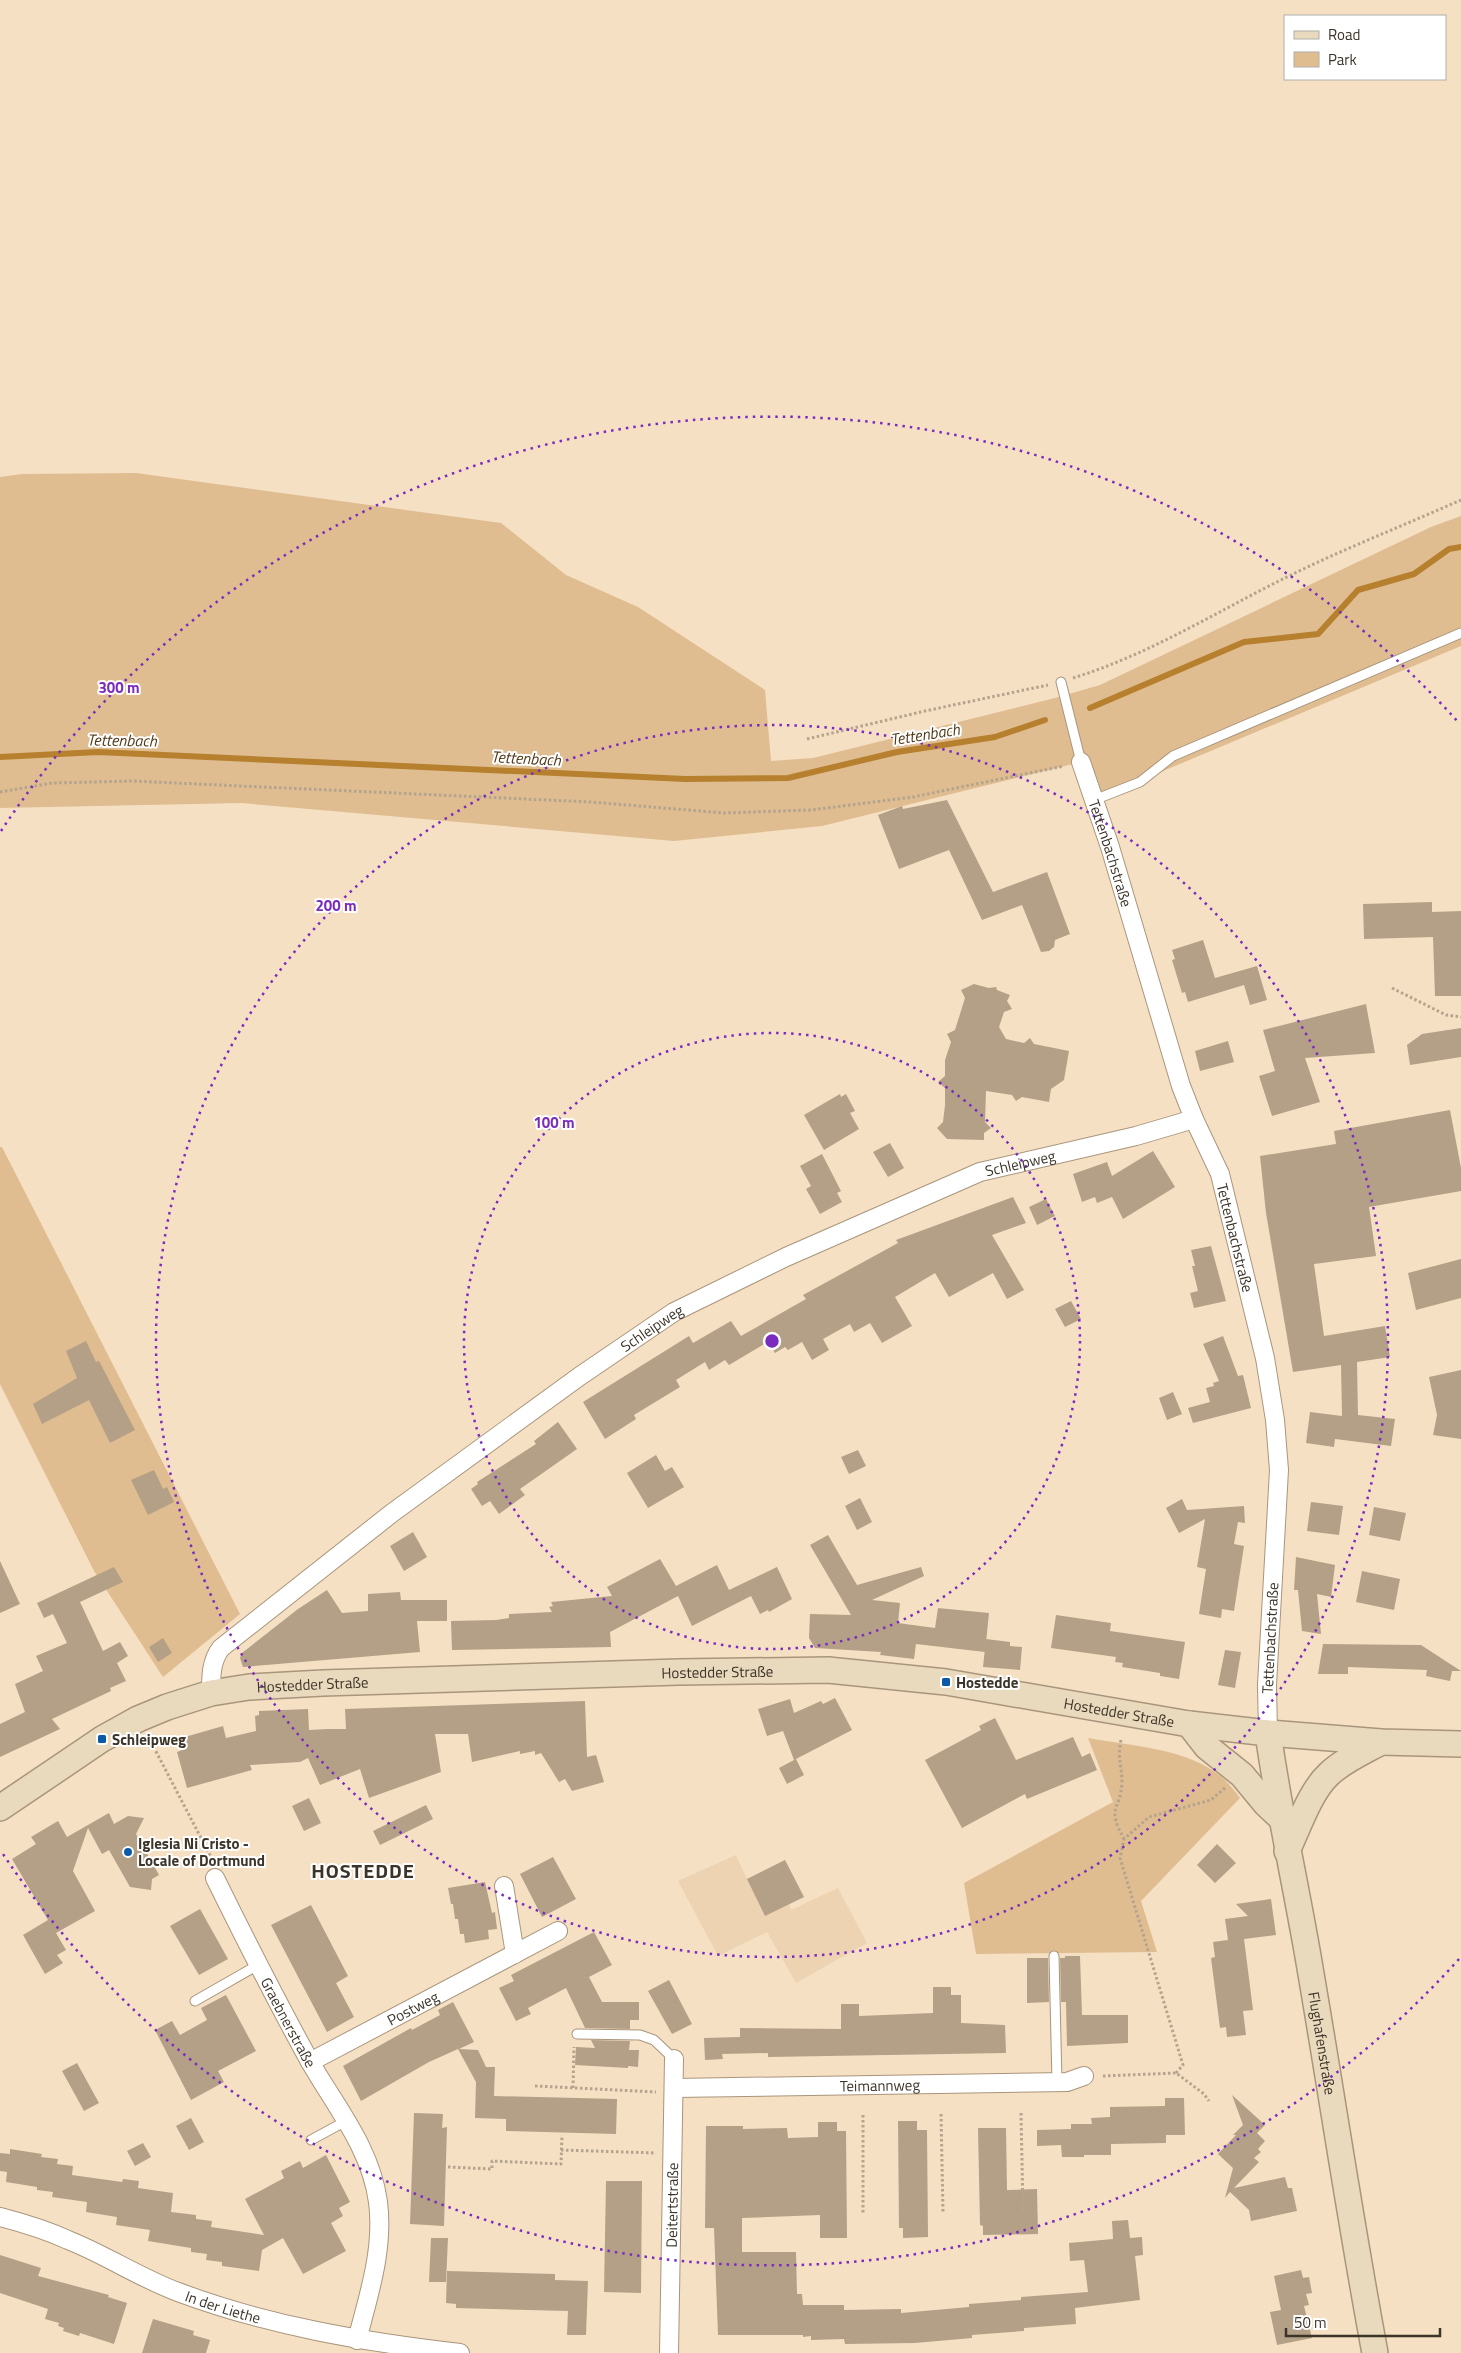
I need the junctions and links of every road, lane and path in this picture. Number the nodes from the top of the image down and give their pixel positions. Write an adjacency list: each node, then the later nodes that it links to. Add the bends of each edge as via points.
1 (1461, 500): 3 (path, via 1295,573 1098,670)
2 (1461, 633): 7 (lane, via 1173,756 1140,782)
3 (1061, 682): 4 (path); 5 (lane)
4 (807, 739)
5 (1082, 762): 6 (path, via 914,797 811,810 724,813 591,802 132,781 52,783); 7 (street, Tettenbachstraße)
6 (0, 792)
7 (1094, 800): 10 (street, Tettenbachstraße, via 1181,1086)
8 (1392, 988): 9 (path, via 1446,1015)
9 (1461, 1016)
10 (1194, 1119): 11 (street, Schleipweg, via 1136,1136 980,1172 786,1257 674,1312 392,1513 221,1648 215,1656); 14 (street, Tettenbachstraße, via 1220,1174 1265,1358 1275,1420 1279,1470 1267,1685)
11 (211, 1693): 12 (main road, Hostedder Straße); 13 (main road, Hostedder Straße, via 249,1687 323,1683 828,1670 946,1682)
12 (138, 1719): 19 (main road, Hostedder Straße, via 102,1739); 23 (path, via 217,1869)
13 (1189, 1724): 14 (main road, Hostedder Straße); 20 (main road, via 1207,1747 1242,1775)
14 (1268, 1733): 16 (main road, Hostedder Straße); 20 (main road, Flughafenstraße)
15 (1121, 1740): 21 (path, via 1118,1762 1122,1785 1114,1810 1116,1824)
16 (1380, 1742): 17 (main road, Hostedder Straße); 22 (main road, via 1326,1776)
17 (1461, 1744)
18 (1228, 1786): 21 (path, via 1211,1800 1149,1818)
19 (0, 1808)
20 (1281, 1818): 22 (main road, Flughafenstraße)
21 (1124, 1839): 33 (path, via 1120,1858 1183,2065)
22 (1287, 1851): 58 (main road, Flughafenstraße, via 1310,1966 1349,2214)
23 (215, 1878): 28 (street, Graebnerstraße)
24 (504, 1886): 26 (street)
25 (558, 1931): 26 (street, Postweg)
26 (515, 1954): 32 (street, Postweg)
27 (1054, 1956): 35 (lane)
28 (258, 1965): 29 (lane); 32 (street, Graebnerstraße)
29 (195, 2000)
30 (576, 2034): 31 (lane, via 640,2035 654,2040); 37 (path)
31 (674, 2059): 38 (street, Deitertstraße)
32 (310, 2062): 44 (street, Graebnerstraße)
33 (1176, 2073): 34 (path); 40 (path, via 1204,2094)
34 (1091, 2076): 35 (street, Teimannweg)
35 (1057, 2082): 38 (street, Teimannweg)
36 (535, 2086): 37 (path)
37 (573, 2088): 39 (path)
38 (674, 2088): 57 (street, Deitertstraße)
39 (657, 2092)
40 (1209, 2102)
41 (1021, 2113): 50 (path)
42 (942, 2114): 51 (path)
43 (863, 2115): 52 (path)
44 (346, 2121): 46 (lane); 54 (street, Graebnerstraße, via 369,2161 378,2202 380,2236)
45 (562, 2135): 47 (path)
46 (311, 2140)
47 (561, 2150): 48 (path); 49 (path, via 561,2164 492,2161 492,2169)
48 (656, 2153)
49 (448, 2167)
50 (1023, 2211)
51 (943, 2212)
52 (863, 2215)
53 (0, 2217): 54 (street, In der Liethe, via 69,2240 176,2291 225,2309)
54 (357, 2340): 55 (street, In der Liethe)
55 (442, 2352): 56 (street, In der Liethe)
56 (460, 2353)
57 (669, 2353)
58 (1375, 2353)

